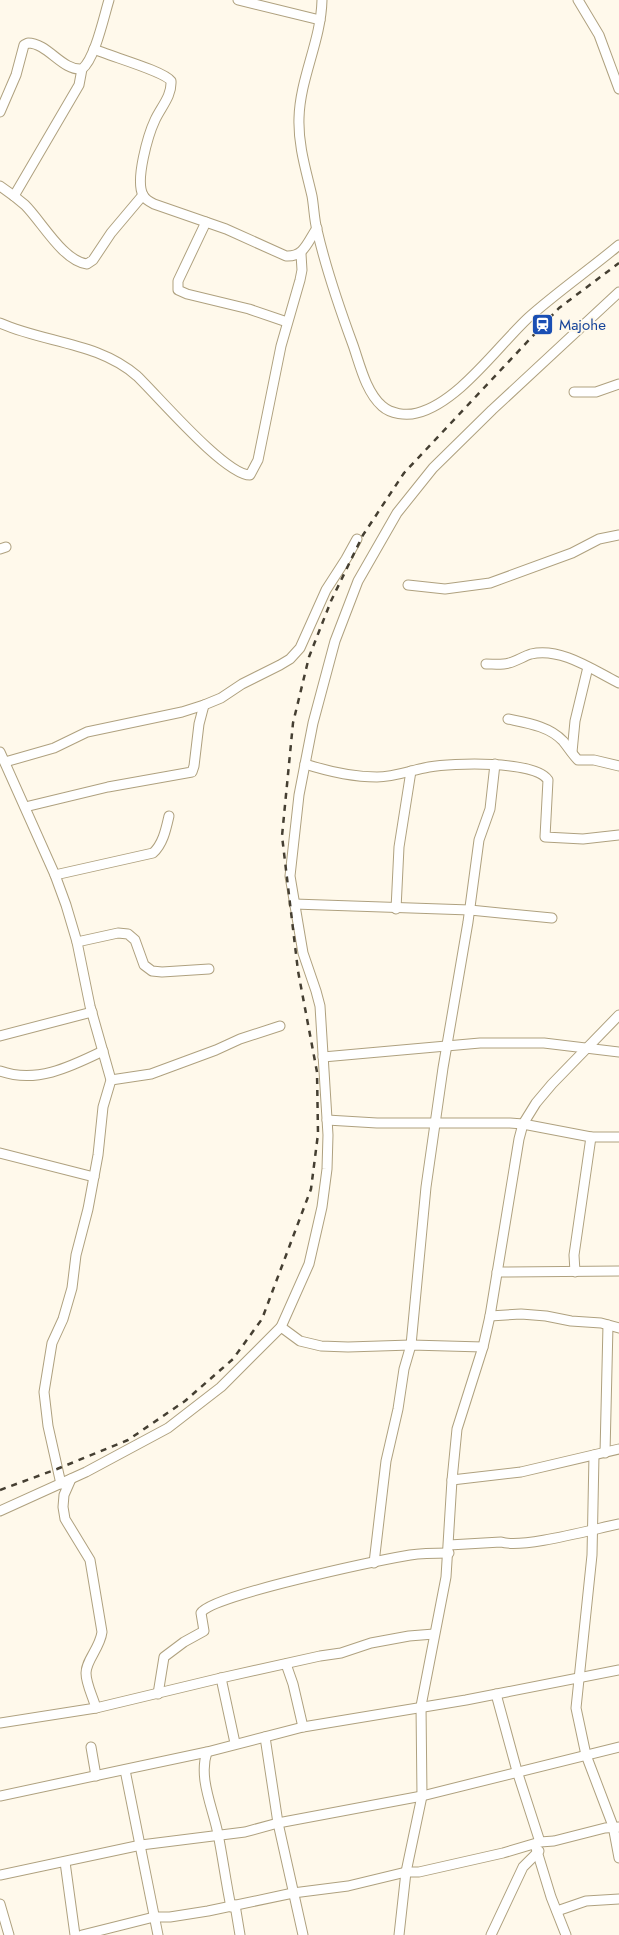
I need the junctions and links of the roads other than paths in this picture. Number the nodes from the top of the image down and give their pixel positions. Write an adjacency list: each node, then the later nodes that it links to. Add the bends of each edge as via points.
1 (109, 0): 6 (street)
2 (238, 0): 5 (street)
3 (322, 0): 5 (street)
4 (578, 0): 8 (street, via 599,35)
5 (320, 20): 14 (street, via 299,117 299,139)
6 (94, 49): 7 (street); 11 (street, via 162,74 171,81 169,94 151,130 143,161)
7 (82, 69): 9 (street, via 72,68 41,47 24,45 16,75); 12 (street, via 79,85)
8 (619, 89)
9 (0, 112)
10 (0, 186): 12 (street)
11 (143, 195): 12 (street, via 87,264 71,257); 13 (street, via 154,204)
12 (14, 196)
13 (206, 222): 16 (street, via 286,256); 18 (street, via 178,281 178,290)
14 (317, 228): 15 (street, via 365,379 383,407 405,414 431,408 454,393 554,295); 16 (street)
15 (619, 245)
16 (300, 254): 18 (street, via 302,270)
17 (619, 292): 33 (street, via 433,468 397,513 358,581 335,641)
18 (287, 322): 19 (street, via 258,460 250,475 239,473 215,454 120,363 78,346)
19 (0, 323)
20 (619, 384): 21 (street, via 596,392)
21 (574, 392)
22 (619, 535): 24 (street, via 599,539 490,583 445,589)
23 (357, 539): 28 (street, via 326,590 297,652 280,665)
24 (408, 585)
25 (486, 664): 26 (street, via 508,663 529,654 550,653)
26 (588, 667): 27 (street); 31 (street, via 575,722)
27 (619, 683)
28 (204, 705): 32 (street, via 87,732 54,748); 37 (street, via 192,772 108,787)
29 (508, 719): 31 (street, via 546,729)
30 (0, 752): 32 (street)
31 (572, 752): 35 (street, via 578,760)
32 (5, 762): 37 (street)
33 (305, 764): 36 (street, via 376,778); 41 (street, via 290,876)
34 (495, 764): 36 (street, via 443,765); 39 (street, via 546,776 545,837 583,839); 43 (street, via 490,809 479,840)
35 (619, 766)
36 (412, 771): 42 (street, via 399,847)
37 (25, 807): 40 (street)
38 (169, 816): 40 (street, via 163,839 153,853)
39 (619, 835)
40 (55, 875): 45 (street)
41 (294, 904): 42 (street); 55 (street, via 303,953 318,997)
42 (396, 909): 43 (street)
43 (470, 910): 44 (street); 51 (street)
44 (552, 918)
45 (77, 942): 46 (street, via 118,933 128,934 135,940 144,965 152,971); 47 (street)
46 (209, 969)
47 (92, 1012): 50 (street); 53 (street)
48 (619, 1016): 52 (street)
49 (280, 1026): 57 (street, via 151,1074)
50 (0, 1036)
51 (446, 1046): 52 (street, via 544,1043); 55 (street); 59 (street)
52 (586, 1048): 54 (street); 60 (street, via 536,1103)
53 (103, 1051): 56 (street, via 56,1072 26,1076); 57 (street)
54 (619, 1052)
55 (323, 1057): 58 (street)
56 (0, 1072)
57 (111, 1080): 64 (street, via 103,1107)
58 (327, 1120): 59 (street); 70 (street, via 327,1169 316,1233 309,1264)
59 (436, 1123): 60 (street); 72 (street, via 426,1187)
60 (523, 1124): 61 (street); 65 (street, via 513,1164)
61 (591, 1137): 62 (street); 66 (street, via 574,1255)
62 (619, 1137)
63 (0, 1153): 64 (street)
64 (94, 1177): 79 (street, via 72,1288 52,1343 44,1392)
65 (497, 1272): 66 (street); 68 (street)
66 (575, 1272): 67 (street)
67 (619, 1272)
68 (490, 1316): 69 (street, via 521,1314); 73 (street)
69 (608, 1325): 71 (street); 75 (street)
70 (281, 1327): 72 (street, via 300,1341 321,1346); 77 (street, via 221,1387 168,1428)
71 (619, 1328)
72 (412, 1345): 73 (street); 84 (street, via 404,1369 386,1461)
73 (483, 1347): 78 (street, via 457,1429)
74 (619, 1449): 75 (street)
75 (605, 1453): 76 (street)
76 (594, 1455): 78 (street, via 521,1472); 82 (street)
77 (71, 1479): 79 (street); 93 (street, via 64,1495 64,1513 90,1560 102,1632 86,1672)
78 (452, 1480): 83 (street)
79 (61, 1484): 80 (street)
80 (0, 1511)
81 (619, 1524): 82 (street)
82 (592, 1530): 83 (street, via 528,1543 501,1542); 89 (street)
83 (449, 1549): 84 (street); 85 (street)
84 (374, 1563): 90 (street, via 255,1590 205,1608 201,1613 204,1631 164,1657)
85 (434, 1634): 86 (street, via 371,1643); 92 (street)
86 (286, 1664): 88 (street); 95 (street, via 294,1684)
87 (619, 1670): 89 (street)
88 (221, 1678): 90 (street); 97 (street)
89 (578, 1678): 91 (street); 101 (street, via 576,1708)
90 (158, 1694): 93 (street)
91 (496, 1694): 92 (street); 103 (street)
92 (421, 1706): 95 (street); 106 (street)
93 (96, 1708): 94 (street)
94 (0, 1722)
95 (303, 1727): 96 (street)
96 (265, 1737): 97 (street); 107 (street)
97 (235, 1743): 100 (street)
98 (91, 1747): 104 (street)
99 (619, 1747): 101 (street)
100 (207, 1752): 102 (street); 109 (street, via 203,1769)
101 (586, 1755): 103 (street); 108 (street)
102 (125, 1770): 104 (street); 110 (street)
103 (518, 1771): 106 (street); 111 (street)
104 (96, 1776): 105 (street)
105 (0, 1796)
106 (422, 1796): 107 (street); 114 (street)
107 (278, 1823): 109 (street); 116 (street)
108 (616, 1827): 111 (street); 112 (street)
109 (218, 1836): 110 (street); 119 (street, via 224,1878)
110 (141, 1845): 113 (street); 121 (street)
111 (538, 1846): 114 (street, via 419,1872); 120 (street); 129 (street, via 523,1867)
112 (619, 1858)
113 (65, 1862): 115 (street); 123 (street)
114 (406, 1872): 116 (street, via 348,1886); 128 (street)
115 (0, 1875)
116 (293, 1894): 119 (street); 127 (street)
117 (619, 1899): 120 (street, via 586,1901)
118 (0, 1904): 122 (street)
119 (233, 1906): 121 (street); 126 (street)
120 (557, 1911): 130 (street)
121 (154, 1917): 124 (street); 125 (street)
122 (10, 1935)
123 (75, 1935)
124 (82, 1935)
125 (158, 1935)
126 (240, 1935)
127 (303, 1935)
128 (399, 1935)
129 (491, 1935)
130 (566, 1935)

